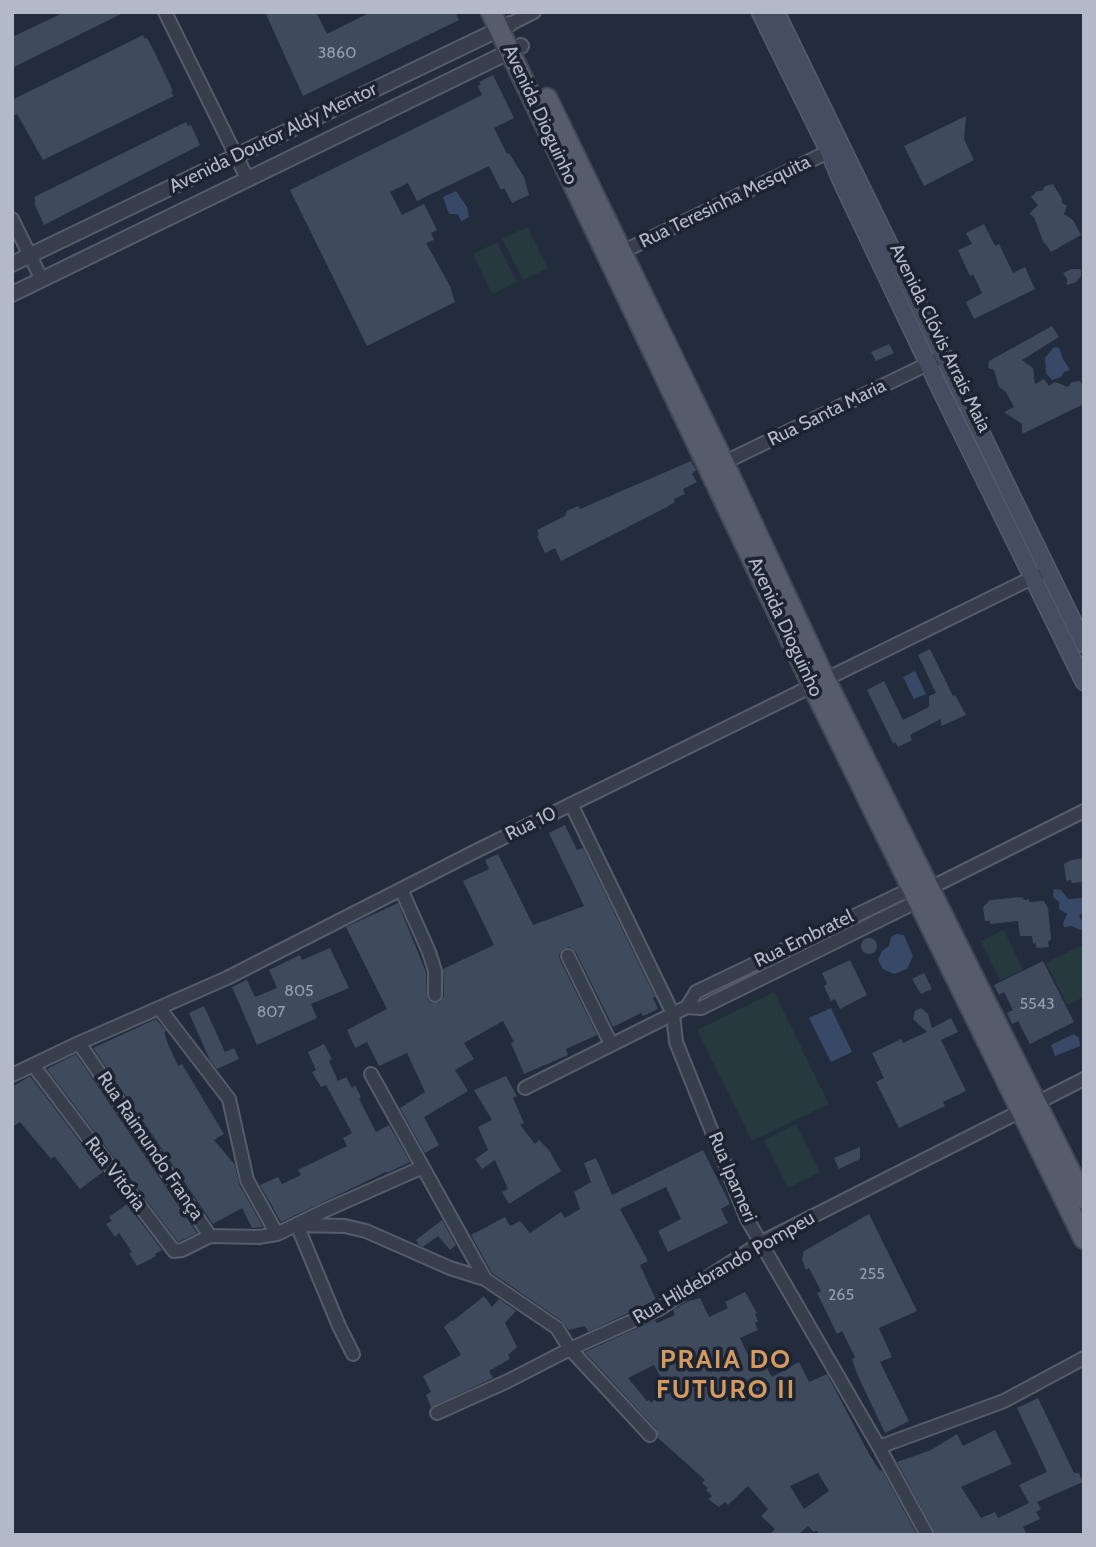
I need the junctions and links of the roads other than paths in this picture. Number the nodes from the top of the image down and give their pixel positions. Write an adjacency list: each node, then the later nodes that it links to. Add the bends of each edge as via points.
1 (165, 12): 8 (street)
2 (534, 12): 5 (street, Avenida Doutor Aldy Mentor)
3 (760, 12): 7 (main road, Avenida Clóvis Arrais Maia)
4 (776, 12): 7 (main road, Avenida Clóvis Arrais Maia)
5 (501, 19): 6 (main road, Avenida Dioguinho); 8 (street, Avenida Doutor Aldy Mentor)
6 (516, 49): 9 (street, Avenida Doutor Aldy Mentor); 12 (main road, Avenida Dioguinho)
7 (835, 149): 12 (street, Rua Teresinha Mesquita); 16 (main road, Avenida Clóvis Arrais Maia, via 843,185)
8 (236, 155): 9 (street); 11 (street, Avenida Doutor Aldy Mentor)
9 (248, 180): 14 (street, Avenida Doutor Aldy Mentor)
10 (12, 219): 11 (street)
11 (30, 256): 13 (street, Avenida Doutor Aldy Mentor); 14 (street)
12 (616, 256): 17 (main road, Avenida Dioguinho)
13 (12, 264)
14 (42, 280): 15 (street, Avenida Doutor Aldy Mentor)
15 (12, 294)
16 (936, 360): 17 (street, Rua Santa Maria); 18 (main road, Avenida Clóvis Arrais Maia)
17 (717, 466): 20 (main road, Avenida Dioguinho)
18 (1041, 574): 19 (main road, Avenida Clóvis Arrais Maia); 20 (street, Rua 10); 21 (main road, Avenida Clóvis Arrais Maia)
19 (1084, 644)
20 (819, 682): 22 (street, Rua 10); 25 (main road, Avenida Dioguinho)
21 (1084, 682)
22 (571, 804): 24 (street, Rua 10); 29 (street, Rua Ipameri)
23 (1084, 811): 25 (street, Rua Embratel)
24 (401, 889): 27 (street, via 429,952); 28 (street, Rua 10)
25 (920, 892): 29 (street, Rua Embratel, via 701,1008 687,1007); 37 (main road, Avenida Dioguinho)
26 (568, 956): 31 (street)
27 (435, 995)
28 (160, 1009): 30 (street, Rua 10); 41 (street, via 229,1099 247,1180)
29 (673, 1014): 31 (street, Rua Embratel); 44 (street, Rua Ipameri, via 676,1042 747,1219)
30 (79, 1042): 32 (street, Rua 10); 42 (street, Rua Raimundo França)
31 (611, 1044): 36 (street, Rua Embratel)
32 (33, 1065): 34 (street, Rua 10); 42 (street, Rua Vitória, via 172,1250 183,1250)
33 (371, 1074): 38 (street)
34 (12, 1076)
35 (1084, 1079): 37 (street, Rua Hildebrando Pompeu)
36 (525, 1088)
37 (1028, 1108): 39 (main road, Avenida Dioguinho); 43 (main road, Avenida Dioguinho); 44 (street, Rua Hildebrando Pompeu)
38 (423, 1167): 40 (street, Rua Raimundo França); 45 (street)
39 (1084, 1199)
40 (297, 1225): 41 (street, Rua Raimundo França); 45 (street, via 366,1231); 47 (street)
41 (277, 1234): 42 (street, Rua Raimundo França)
42 (210, 1236)
43 (1084, 1239)
44 (762, 1242): 46 (street, Rua Hildebrando Pompeu, via 659,1309); 51 (street, Rua Ipameri)
45 (485, 1279): 46 (street, via 547,1319)
46 (570, 1349): 49 (street, Rua Hildebrando Pompeu); 50 (street)
47 (353, 1354)
48 (1084, 1358): 51 (street, via 1004,1401)
49 (438, 1413)
50 (650, 1435)
51 (879, 1447): 52 (street, Rua Ipameri)
52 (927, 1535)

